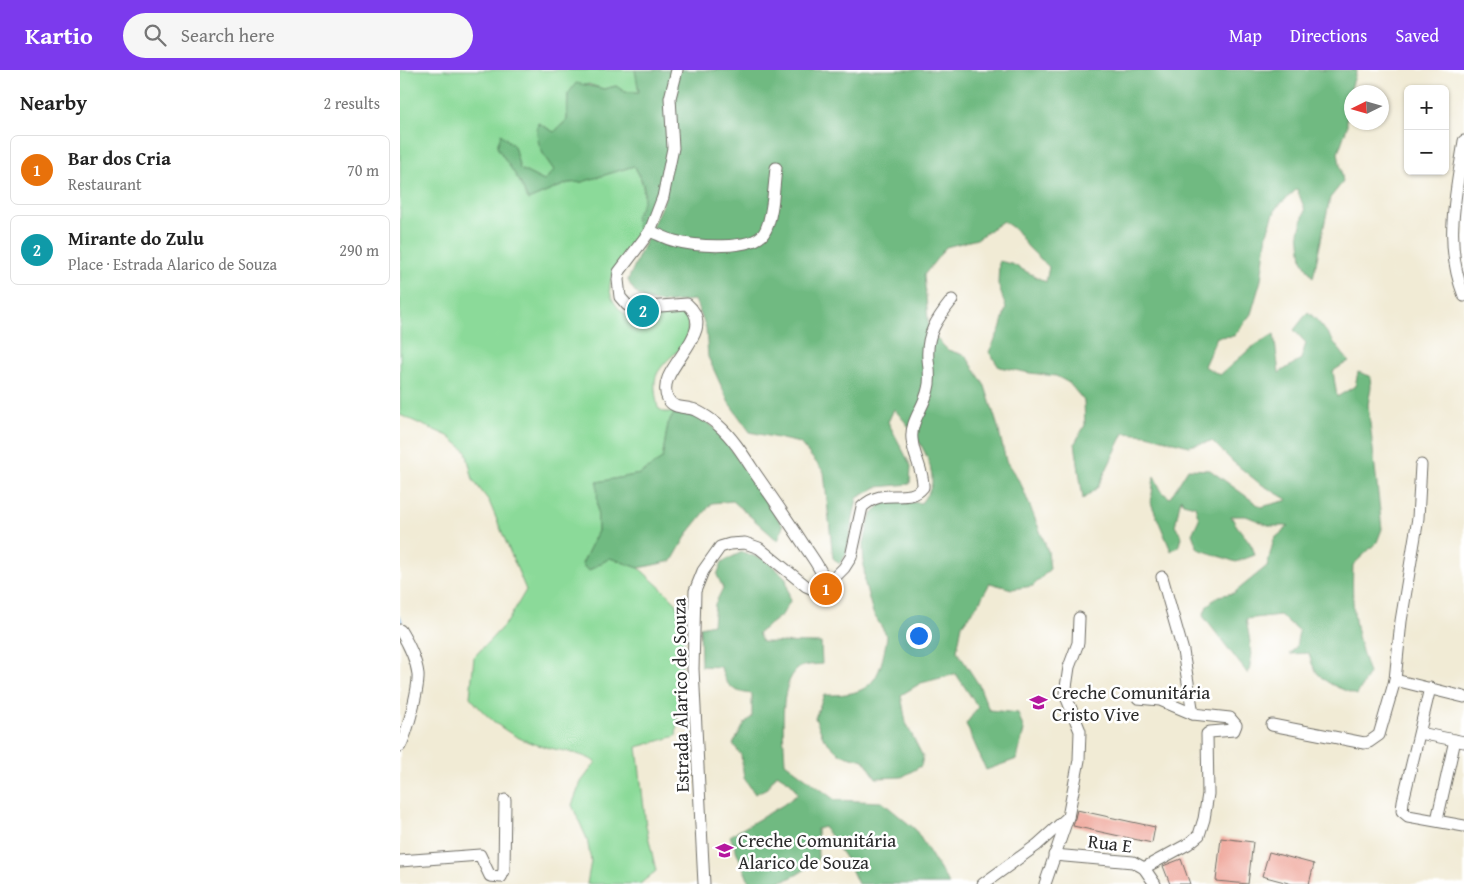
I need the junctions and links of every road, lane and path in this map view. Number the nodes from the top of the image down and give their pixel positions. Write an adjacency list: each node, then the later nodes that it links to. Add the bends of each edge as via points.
1 (676, 70): 4 (street, via 670,98 673,148 664,197)
2 (1464, 140): 5 (street, via 1451,248)
3 (776, 168): 4 (street, via 768,223 764,234 756,239 736,245 694,244 674,241)
4 (650, 231): 9 (street, via 619,272 618,289 627,305 634,308 687,304 695,313 695,334 668,378 668,400 677,407 702,413 728,436 790,523)
5 (1464, 296)
6 (952, 300): 9 (street, via 936,320 930,334 928,390 913,426 912,441 923,487 913,496 877,496 862,507 850,557)
7 (1421, 465): 13 (street, via 1418,518 1406,584)
8 (1162, 577): 17 (street, via 1182,651)
9 (827, 585): 30 (street, Estrada Alarico de Souza, via 813,589 806,586 759,548 746,543 720,547 703,571 695,591 693,626 696,763)
10 (1079, 618): 23 (street, via 1078,643 1065,694 1081,739)
11 (400, 630): 12 (street)
12 (404, 643): 21 (street, via 418,675 410,720)
13 (1395, 680): 14 (street); 18 (street, via 1379,735 1369,742)
14 (1430, 688): 15 (street); 19 (street)
15 (1464, 697)
16 (1138, 698): 17 (street, via 1160,700)
17 (1193, 714): 28 (street, via 1230,718 1236,725 1234,730 1210,732 1206,738 1208,794 1199,835)
18 (1272, 725)
19 (1420, 733): 20 (street); 24 (street, via 1402,806 1404,814)
20 (1460, 741): 24 (street)
21 (400, 746)
22 (505, 800): 27 (street, via 504,871 501,876 490,876 480,855)
23 (1068, 817): 26 (street); 31 (street, via 1037,845)
24 (1437, 820): 25 (street)
25 (1464, 826)
26 (1054, 855): 28 (street, Rua E, via 1128,861); 32 (street)
27 (400, 862)
28 (1144, 868): 29 (street, Rua E)
29 (1154, 882)
30 (704, 884)
31 (983, 884)
32 (1045, 884)

